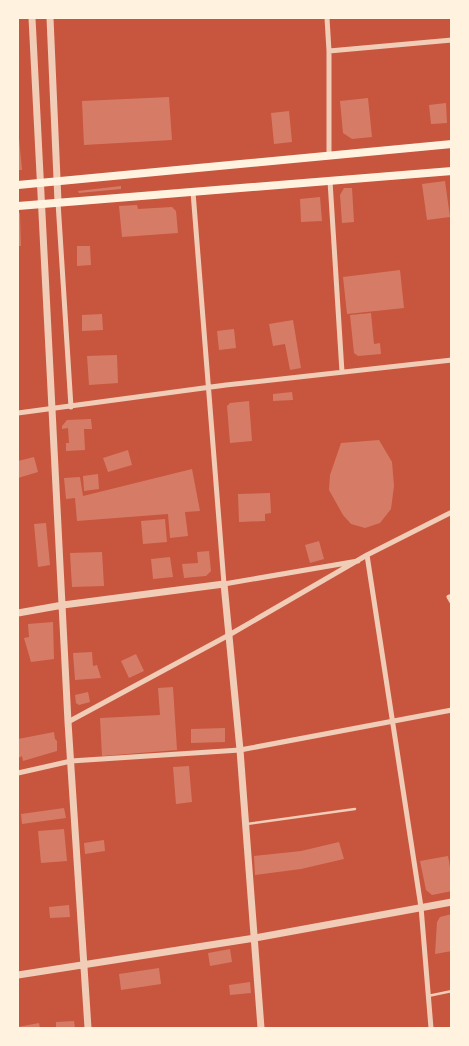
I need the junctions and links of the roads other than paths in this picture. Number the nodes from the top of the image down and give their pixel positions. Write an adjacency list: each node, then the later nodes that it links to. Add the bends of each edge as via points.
1 (32, 18): 11 (street)
2 (50, 18): 10 (street)
3 (327, 18): 5 (street)
4 (452, 40): 5 (street)
5 (329, 51): 7 (street)
6 (452, 144): 7 (main road)
7 (329, 156): 10 (main road)
8 (452, 171): 9 (main road)
9 (330, 181): 13 (main road); 18 (street)
10 (57, 182): 11 (main road); 14 (street)
11 (41, 183): 12 (main road); 15 (street)
12 (18, 186)
13 (193, 192): 14 (main road); 19 (street)
14 (58, 202): 15 (main road); 20 (street)
15 (42, 204): 16 (main road); 21 (street)
16 (18, 206)
17 (452, 360): 18 (street)
18 (342, 372): 19 (street)
19 (209, 388): 20 (street); 26 (street)
20 (71, 407): 21 (street)
21 (53, 409): 22 (street); 29 (street)
22 (18, 413)
23 (452, 512): 24 (street)
24 (367, 555): 25 (street); 34 (street)
25 (358, 561): 26 (street); 31 (street)
26 (224, 584): 29 (street); 31 (street)
27 (452, 596): 28 (street, via 449,597)
28 (452, 602)
29 (63, 605): 30 (street); 33 (street)
30 (18, 613)
31 (229, 635): 33 (street); 35 (street)
32 (452, 710): 34 (street)
33 (68, 722): 36 (street)
34 (392, 722): 35 (street); 41 (street)
35 (240, 750): 36 (street); 39 (street)
36 (71, 761): 37 (street); 43 (street)
37 (18, 773)
38 (355, 809): 39 (lane)
39 (246, 824): 42 (street)
40 (452, 902): 41 (street)
41 (421, 907): 42 (street); 46 (street)
42 (255, 938): 43 (street); 48 (street)
43 (84, 965): 44 (street); 47 (street)
44 (18, 975)
45 (452, 991): 46 (lane)
46 (428, 996): 49 (street)
47 (88, 1028)
48 (262, 1028)
49 (431, 1028)

